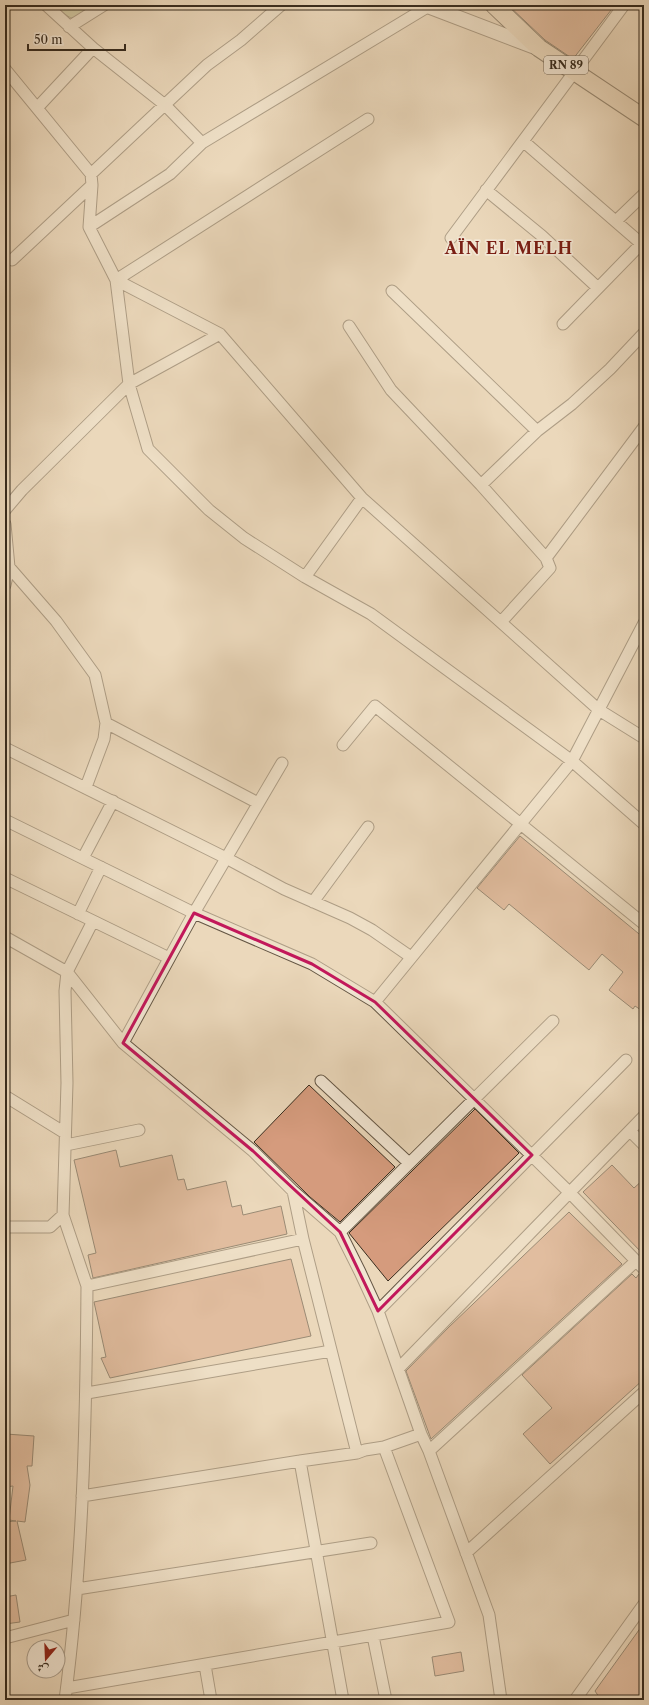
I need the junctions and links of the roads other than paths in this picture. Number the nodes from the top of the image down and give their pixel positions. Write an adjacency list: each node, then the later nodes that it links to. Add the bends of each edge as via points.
1 (46, 5): 7 (street)
2 (104, 5): 7 (street)
3 (281, 5): 12 (street, via 207,66)
4 (494, 5): 9 (main road, RN 89)
5 (624, 5): 11 (street)
6 (427, 6): 9 (street); 17 (street)
7 (69, 27): 8 (street)
8 (93, 48): 12 (street); 13 (street)
9 (539, 48): 11 (main road, RN 89)
10 (5, 69): 13 (street)
11 (575, 71): 14 (main road, RN 89); 16 (street)
12 (165, 105): 17 (street); 18 (street)
13 (36, 108): 18 (street)
14 (644, 118)
15 (368, 119): 26 (street)
16 (523, 141): 19 (street); 21 (street)
17 (202, 143): 22 (street, via 170,174)
18 (91, 179): 22 (street); 25 (street)
19 (486, 190): 23 (street); 27 (street, via 542,236)
20 (644, 194): 21 (street)
21 (616, 221): 24 (street)
22 (89, 227): 26 (street)
23 (451, 238)
24 (643, 245): 27 (street)
25 (12, 260)
26 (116, 280): 32 (street); 33 (street)
27 (598, 288): 29 (street)
28 (392, 291): 35 (street)
29 (563, 324)
30 (349, 326): 36 (street, via 391,390)
31 (644, 333): 35 (street, via 610,369)
32 (220, 334): 33 (street); 37 (street)
33 (129, 384): 38 (street); 42 (street, via 148,449 209,510 244,538)
34 (644, 427): 40 (street)
35 (537, 431): 36 (street)
36 (481, 485): 40 (street)
37 (362, 498): 42 (street); 44 (street)
38 (5, 510)
39 (5, 524): 41 (street)
40 (546, 558): 44 (street, via 550,568)
41 (9, 567): 43 (street); 47 (street, via 56,622 95,675)
42 (305, 577): 51 (street, via 371,614)
43 (5, 585)
44 (501, 622): 46 (street)
45 (644, 623): 46 (street)
46 (599, 710): 48 (street); 51 (street)
47 (106, 723): 53 (street, via 104,738); 55 (street)
48 (644, 738)
49 (344, 746): 57 (street, via 375,706)
50 (5, 748): 53 (street)
51 (572, 760): 57 (street); 58 (street)
52 (282, 763): 55 (street)
53 (86, 787): 54 (street)
54 (113, 801): 60 (street); 61 (street)
55 (258, 804): 61 (street)
56 (5, 820): 60 (street)
57 (520, 823): 68 (street); 70 (street)
58 (644, 824)
59 (368, 828): 64 (street)
60 (83, 858): 62 (street)
61 (226, 858): 64 (street); 65 (street)
62 (101, 867): 65 (street); 66 (street)
63 (5, 878): 66 (street)
64 (313, 902): 70 (street, via 372,930)
65 (194, 913): 71 (street); 73 (street, via 312,964)
66 (78, 914): 67 (street)
67 (93, 921): 71 (street); 72 (street)
68 (644, 924)
69 (5, 937): 72 (street)
70 (411, 957): 73 (street)
71 (169, 958): 75 (street)
72 (66, 972): 75 (street); 83 (street)
73 (375, 1002): 79 (street)
74 (553, 1021): 79 (street)
75 (123, 1043): 88 (street, via 253,1151)
76 (626, 1060): 86 (street)
77 (321, 1081): 87 (street)
78 (5, 1096): 83 (street)
79 (474, 1099): 86 (street); 87 (street)
80 (644, 1116): 82 (street)
81 (139, 1130): 84 (street)
82 (630, 1131): 85 (street); 89 (street)
83 (66, 1133): 84 (street)
84 (66, 1145): 90 (street)
85 (644, 1145)
86 (532, 1155): 89 (street); 96 (street)
87 (409, 1163): 92 (street)
88 (293, 1192): 92 (street); 93 (street)
89 (570, 1193): 94 (street); 98 (street)
90 (63, 1215): 91 (street, via 50,1227); 95 (street)
91 (5, 1227)
92 (340, 1232): 96 (street)
93 (303, 1239): 95 (street); 97 (street)
94 (640, 1265): 103 (street)
95 (87, 1286): 100 (street)
96 (378, 1311): 98 (street)
97 (331, 1351): 100 (street); 104 (street)
98 (399, 1368): 101 (street)
99 (644, 1392): 109 (street)
100 (86, 1393): 106 (street)
101 (421, 1434): 102 (street); 103 (street)
102 (384, 1447): 104 (street); 113 (street, via 449,1622)
103 (429, 1451): 109 (street)
104 (357, 1454): 105 (street)
105 (300, 1460): 106 (street); 108 (street)
106 (82, 1496): 110 (street)
107 (371, 1543): 108 (street)
108 (317, 1553): 110 (street); 115 (street)
109 (466, 1553): 123 (street, via 489,1615)
110 (77, 1589): 112 (street)
111 (644, 1604): 118 (street)
112 (74, 1620): 114 (street); 117 (street)
113 (373, 1636): 115 (street); 122 (street)
114 (5, 1638)
115 (332, 1643): 116 (street); 121 (street)
116 (205, 1664): 117 (street); 120 (street)
117 (67, 1688): 119 (street)
118 (581, 1697)
119 (66, 1700)
120 (211, 1700)
121 (343, 1700)
122 (386, 1700)
123 (501, 1700)

